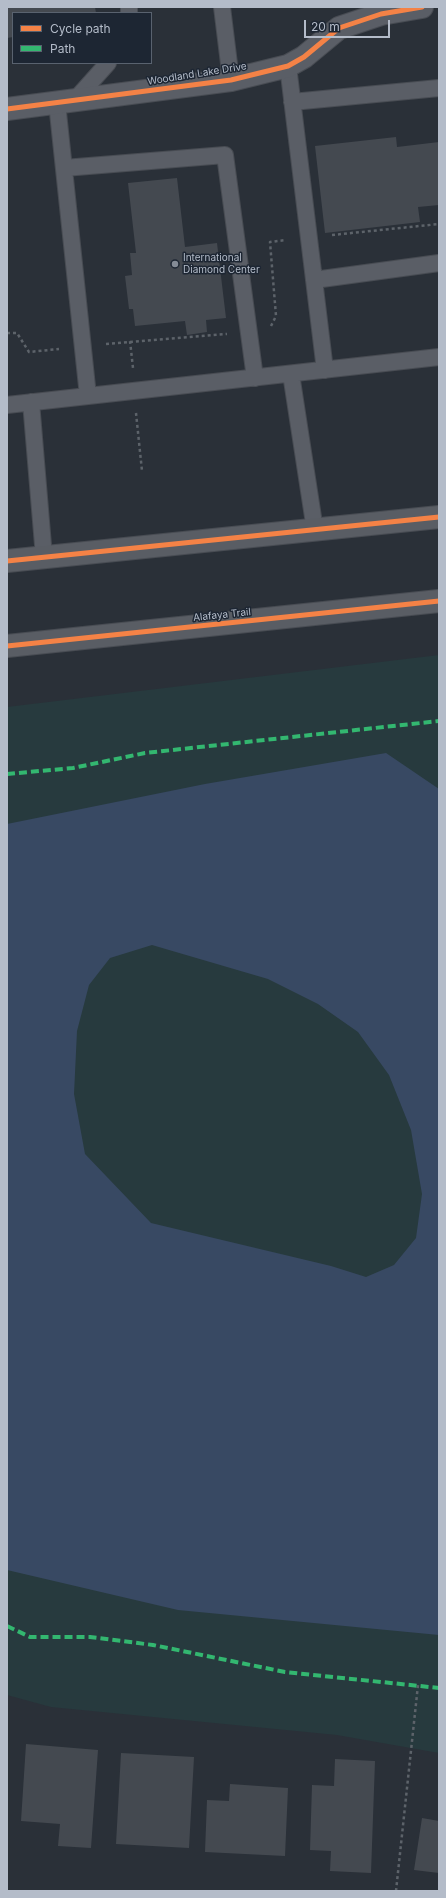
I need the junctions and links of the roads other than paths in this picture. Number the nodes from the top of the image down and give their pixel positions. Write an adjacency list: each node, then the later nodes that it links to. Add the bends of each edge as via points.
1 (222, 7): 5 (lane)
2 (422, 7): 4 (street, Woodland Lake Drive, via 381,14 339,28 304,57)
3 (107, 64): 7 (lane)
4 (288, 66): 5 (street, Woodland Lake Drive); 8 (lane)
5 (231, 80): 7 (street, Woodland Lake Drive)
6 (439, 88): 8 (lane)
7 (66, 102): 9 (street, Woodland Lake Drive); 10 (lane)
8 (292, 102): 12 (lane)
9 (7, 109)
10 (64, 168): 16 (lane, via 225,155); 17 (lane)
11 (439, 263): 12 (lane)
12 (314, 280): 14 (lane)
13 (439, 357): 14 (lane)
14 (325, 370): 15 (lane)
15 (291, 374): 16 (lane); 21 (lane)
16 (255, 378): 17 (lane)
17 (88, 396): 18 (lane)
18 (31, 402): 19 (lane); 22 (lane)
19 (7, 404)
20 (439, 517): 21 (main road)
21 (315, 530): 22 (main road)
22 (44, 557): 23 (main road)
23 (7, 560)
24 (439, 601): 25 (main road, Alafaya Trail)
25 (7, 646)

